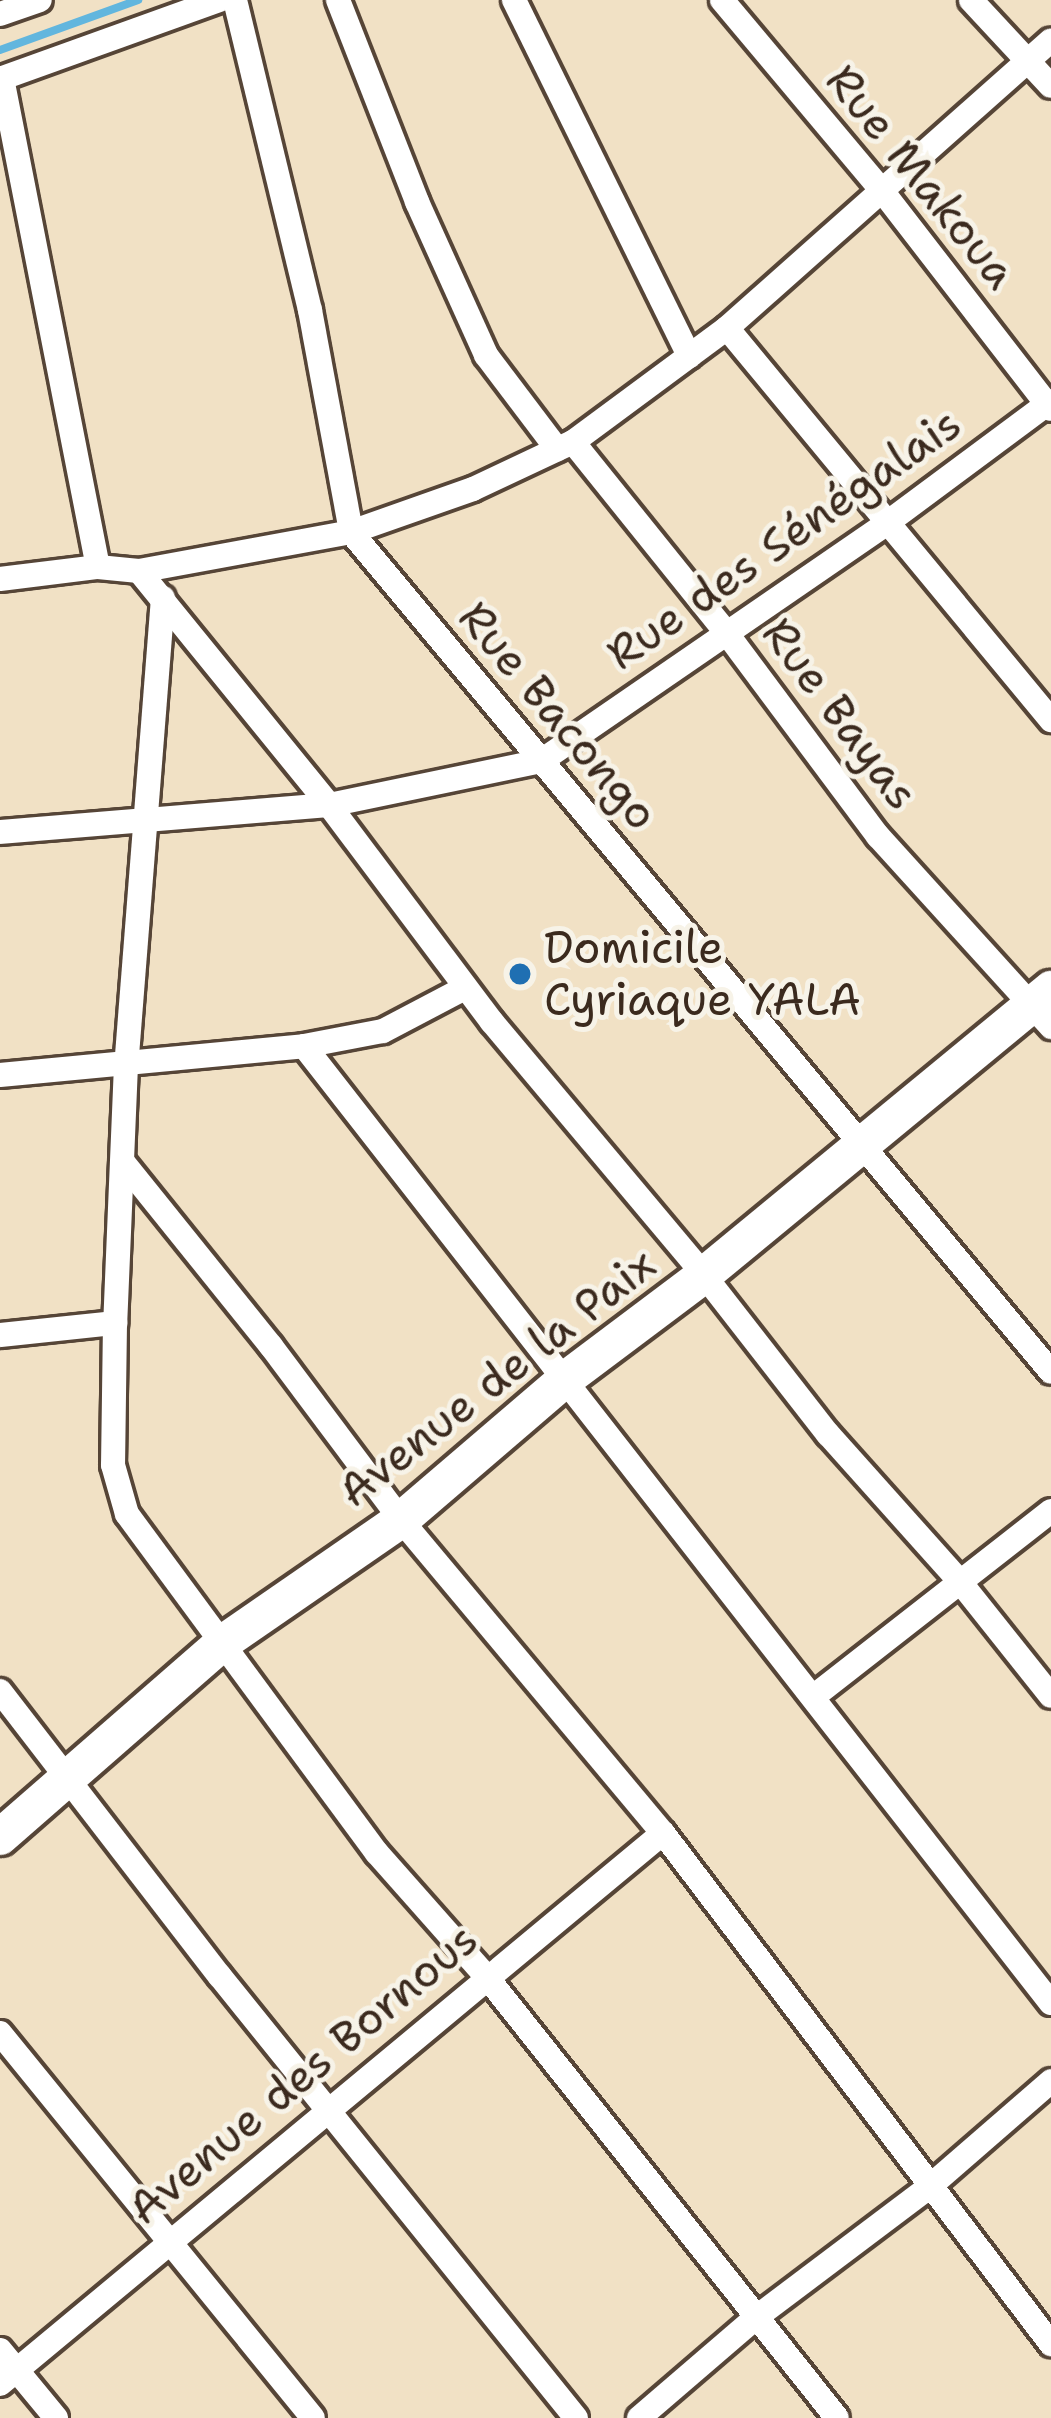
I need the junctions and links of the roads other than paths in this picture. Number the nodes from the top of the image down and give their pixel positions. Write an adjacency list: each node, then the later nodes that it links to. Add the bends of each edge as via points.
1 (40, 0): 8 (street)
2 (219, 0): 11 (street)
3 (236, 0): 19 (street, Rue Bacongo, via 310,310)
4 (338, 0): 17 (street, Rue Bayas, via 486,355)
5 (514, 0): 15 (street)
6 (722, 0): 13 (street, Rue Makoua)
7 (971, 0): 10 (street)
8 (7, 8)
9 (1051, 40): 10 (street)
10 (1030, 60): 12 (street); 13 (street)
11 (1, 78): 20 (street)
12 (1051, 86)
13 (883, 192): 14 (street); 16 (street, Rue Makoua)
14 (727, 328): 15 (street); 18 (street)
15 (689, 356): 17 (street)
16 (1050, 405): 18 (street, Rue des Sénégalais)
17 (565, 446): 19 (street); 24 (street, Rue Bayas)
18 (886, 523): 24 (street, Rue des Sénégalais); 25 (street)
19 (351, 532): 21 (street); 26 (street, Rue Bacongo)
20 (98, 567): 21 (street); 22 (street)
21 (139, 571): 23 (street)
22 (0, 579)
23 (163, 598): 27 (street); 28 (street)
24 (728, 635): 26 (street, Rue des Sénégalais); 31 (street, Rue Bayas, via 878,836)
25 (1051, 720)
26 (541, 761): 27 (street, Rue des Sénégalais); 35 (street, Rue Bacongo)
27 (329, 805): 28 (street, Rue des Sénégalais); 30 (street)
28 (149, 818): 29 (street, Rue des Sénégalais); 33 (street)
29 (0, 832)
30 (465, 988): 32 (street, via 383,1031); 37 (street)
31 (1044, 1007): 35 (main road, Avenue de la Paix)
32 (304, 1046): 33 (street); 41 (street)
33 (127, 1065): 34 (street); 36 (street)
34 (0, 1075)
35 (860, 1144): 37 (main road, Avenue de la Paix); 40 (street, Rue Bacongo)
36 (123, 1162): 38 (street); 43 (street)
37 (704, 1275): 41 (main road, Avenue de la Paix); 44 (street, via 828,1434)
38 (115, 1323): 39 (street); 45 (street, via 113,1465 127,1514)
39 (0, 1335)
40 (1051, 1372)
41 (563, 1381): 43 (main road, Avenue de la Paix); 48 (street)
42 (1051, 1511): 44 (street)
43 (401, 1520): 45 (main road, Avenue de la Paix); 50 (street)
44 (961, 1583): 47 (street); 48 (street)
45 (220, 1645): 49 (main road, Avenue de la Paix); 52 (street, via 377,1852)
46 (0, 1690): 49 (street)
47 (1051, 1696)
48 (813, 1697): 53 (street)
49 (69, 1782): 51 (main road, Avenue de la Paix); 56 (street)
50 (663, 1833): 52 (street, Avenue des Bornous); 57 (street)
51 (0, 1838)
52 (486, 1976): 56 (street, Avenue des Bornous); 59 (street)
53 (1051, 2003)
54 (0, 2033): 58 (street)
55 (1051, 2081): 57 (street)
56 (332, 2111): 58 (street, Avenue des Bornous); 65 (street)
57 (928, 2188): 59 (street); 60 (street)
58 (171, 2238): 62 (street, Avenue des Bornous); 64 (street)
59 (754, 2319): 66 (street); 67 (street)
60 (1051, 2344)
61 (0, 2350): 62 (street)
62 (9, 2377): 63 (street)
63 (56, 2418)
64 (313, 2418)
65 (576, 2418)
66 (639, 2418)
67 (837, 2418)

